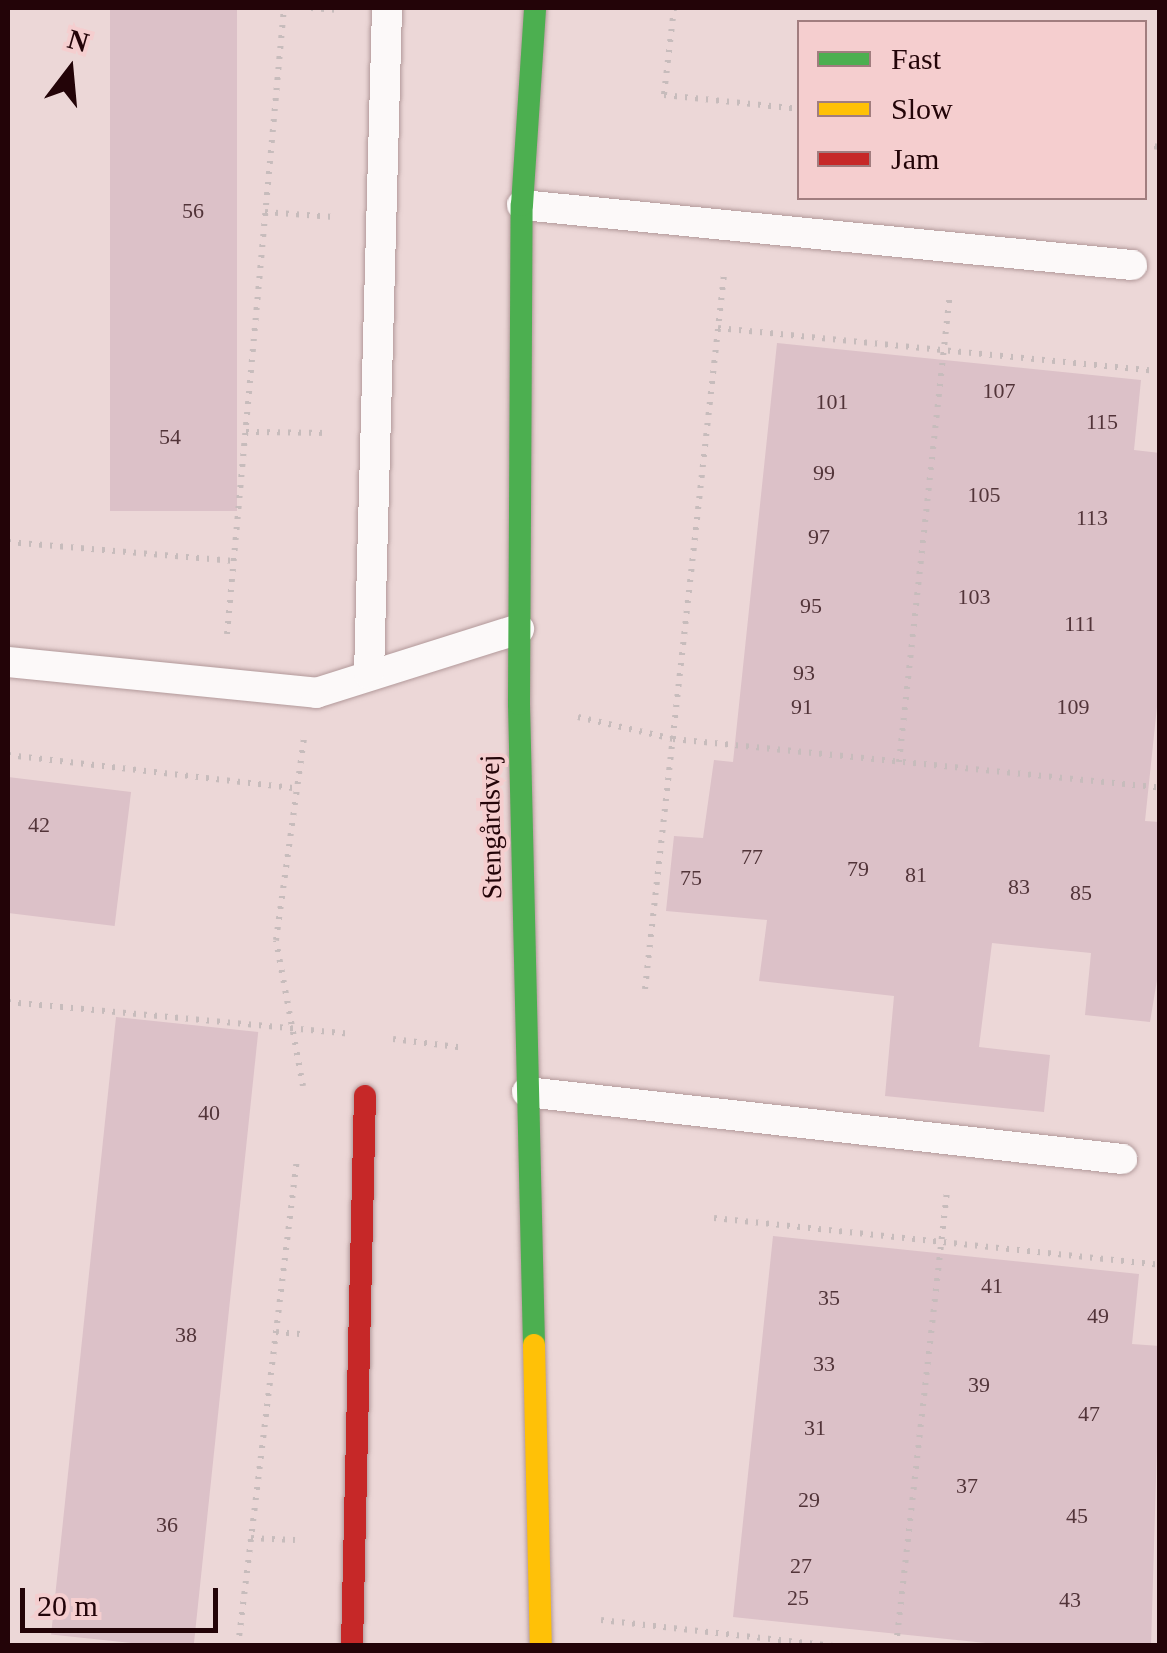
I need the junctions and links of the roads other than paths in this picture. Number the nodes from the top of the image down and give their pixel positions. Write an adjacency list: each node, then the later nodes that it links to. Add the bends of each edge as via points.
1 (387, 8): 7 (lane)
2 (535, 8): 3 (street, Stengårdsvej)
3 (522, 205): 4 (lane); 5 (street, Stengårdsvej)
4 (1132, 265)
5 (519, 628): 7 (lane); 8 (street, Stengårdsvej)
6 (8, 662): 7 (lane, via 316,693)
7 (369, 674)
8 (528, 1092): 10 (lane); 12 (street, Stengårdsvej)
9 (365, 1096): 11 (street)
10 (1122, 1159)
11 (352, 1646)
12 (540, 1646)

